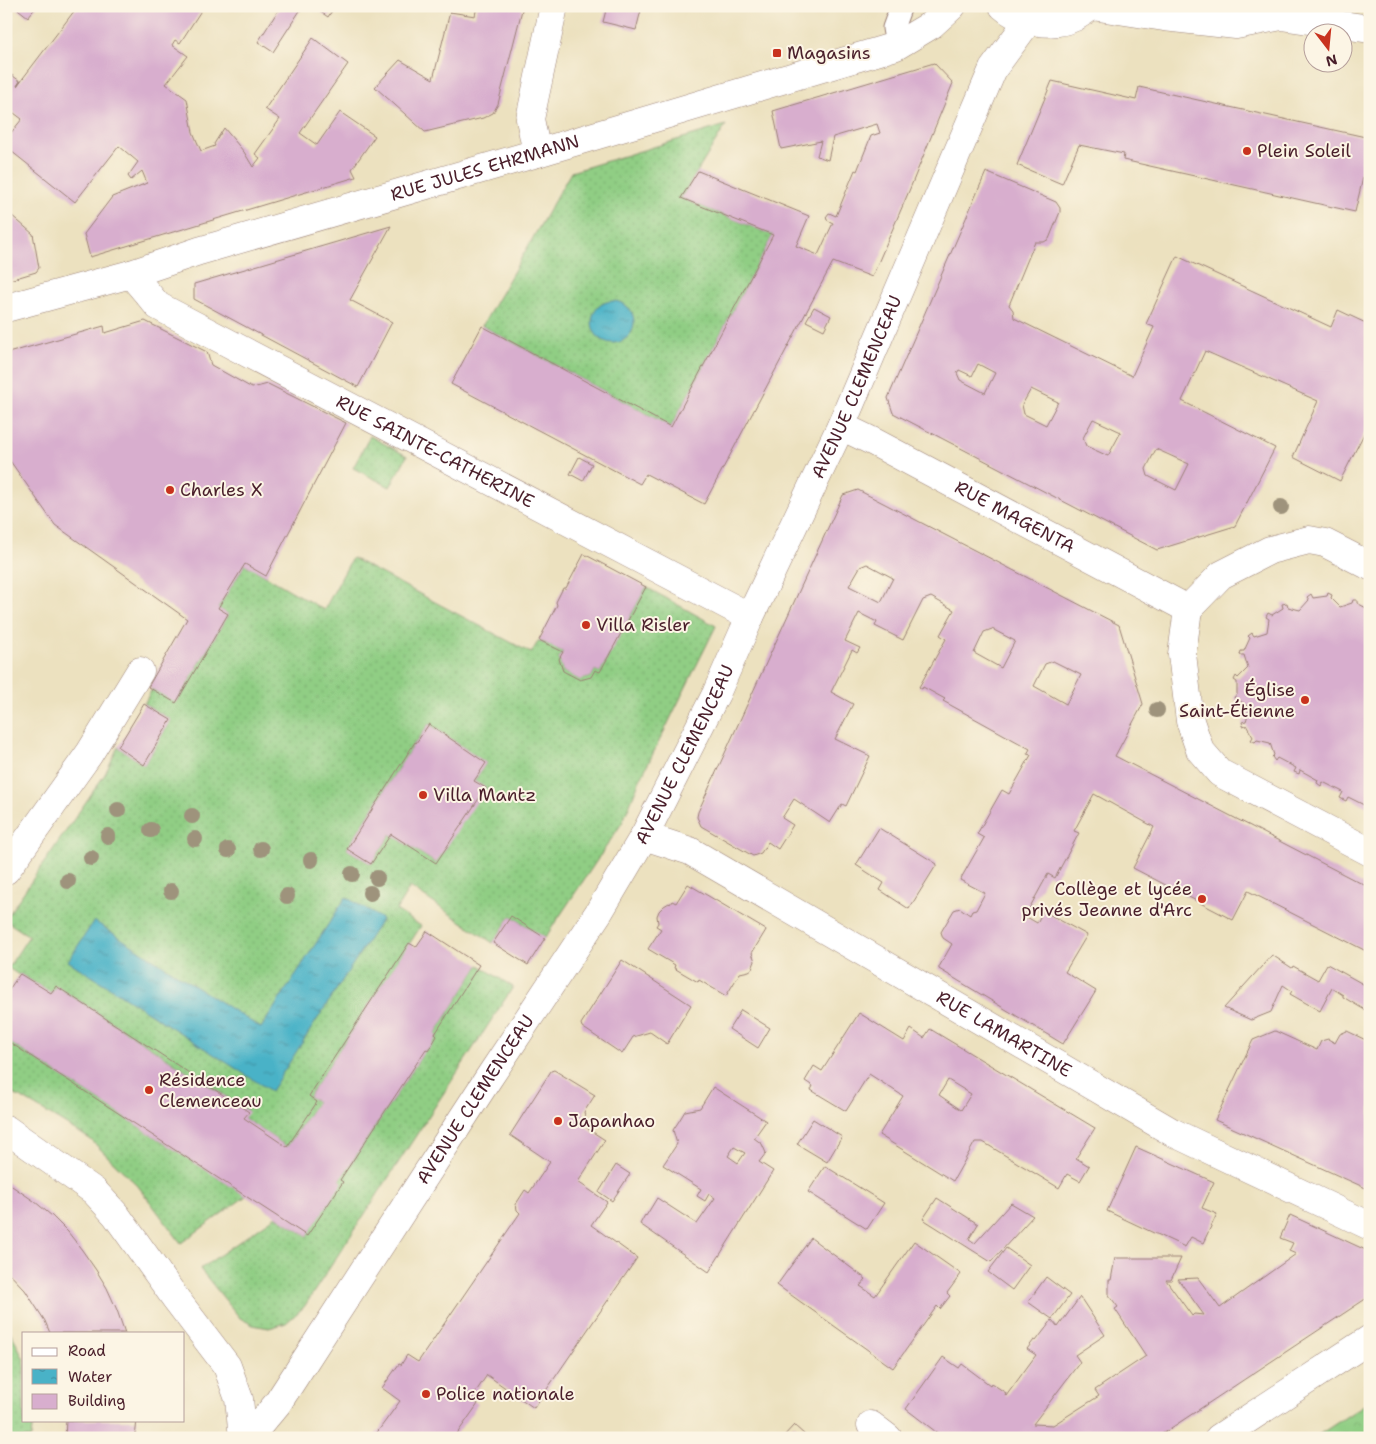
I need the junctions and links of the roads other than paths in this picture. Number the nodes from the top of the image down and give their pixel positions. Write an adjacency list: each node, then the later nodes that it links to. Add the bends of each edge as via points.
1 (554, 6): 10 (street, via 530,119)
2 (901, 6): 9 (lane, via 893,28)
3 (952, 6): 9 (street, RUE JULES EHRMANN, via 931,25)
4 (1003, 6): 7 (street)
5 (1092, 6): 6 (street, via 1236,25); 7 (street, via 1073,18 1051,22)
6 (1273, 11): 8 (street)
7 (1029, 20): 13 (street, AVENUE CLEMENCEAU, via 993,69)
8 (1370, 29)
9 (896, 46): 10 (street, RUE JULES EHRMANN)
10 (537, 153): 11 (street, RUE JULES EHRMANN, via 199,250)
11 (130, 274): 12 (street, RUE JULES EHRMANN); 16 (street, RUE SAINTE-CATHERINE, via 158,306)
12 (6, 308)
13 (840, 426): 15 (street, RUE MAGENTA); 16 (street, AVENUE CLEMENCEAU)
14 (1370, 566): 15 (street, via 1325,543 1309,540 1270,550 1221,575)
15 (1188, 609): 19 (street, via 1182,654 1190,721 1200,750 1220,773)
16 (750, 618): 18 (street, AVENUE CLEMENCEAU, via 716,694)
17 (140, 671): 20 (street, via 89,754)
18 (644, 836): 22 (street, RUE LAMARTINE, via 690,850 1172,1132); 25 (street, AVENUE CLEMENCEAU, via 600,912 277,1404)
19 (1370, 852)
20 (6, 870)
21 (6, 1129): 24 (street, via 94,1191 116,1215 227,1366 239,1399)
22 (1370, 1226)
23 (1370, 1339): 26 (street)
24 (243, 1438)
25 (248, 1438)
26 (1219, 1438)

